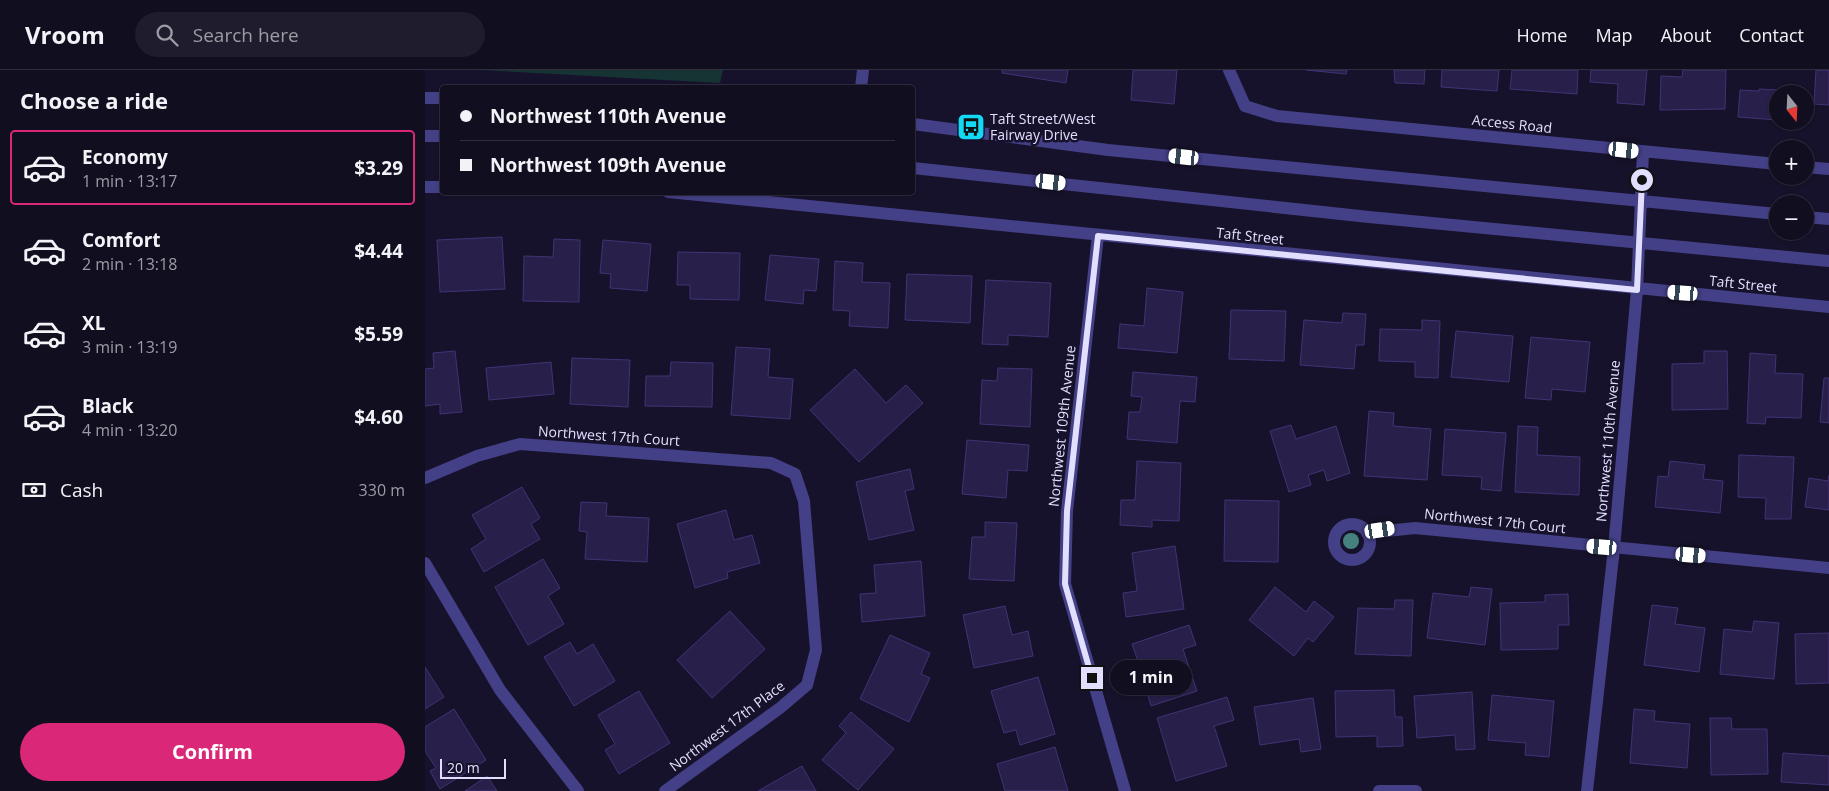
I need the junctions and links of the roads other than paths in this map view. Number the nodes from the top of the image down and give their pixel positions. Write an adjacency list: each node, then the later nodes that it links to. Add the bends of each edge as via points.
1 (863, 70): 3 (street)
2 (1229, 70): 9 (street, Access Road, via 1245,106 1277,116)
3 (861, 85)
4 (425, 98): 5 (street)
5 (440, 98)
6 (915, 124): 17 (street, via 1108,150)
7 (425, 136): 8 (street)
8 (440, 136)
9 (1643, 152): 10 (street, Access Road); 17 (street, Northwest 110th Avenue)
10 (1769, 163)
11 (915, 168): 22 (street)
12 (1814, 168): 13 (street)
13 (1829, 169)
14 (440, 186): 15 (street)
15 (425, 187)
16 (697, 195): 21 (street, Taft Street)
17 (1641, 201): 18 (street); 22 (street, Northwest 110th Avenue)
18 (1769, 213)
19 (1814, 218): 20 (street)
20 (1829, 220)
21 (1098, 236): 24 (street, Taft Street); 34 (street, Northwest 109th Avenue, via 1067,511 1065,584)
22 (1639, 243): 23 (street); 24 (street, Northwest 110th Avenue)
23 (1829, 261)
24 (1637, 290): 25 (street, Taft Street); 28 (street, Northwest 110th Avenue)
25 (1829, 307)
26 (425, 478): 31 (street, Northwest 17th Court, via 477,456 520,444 771,463 795,474 804,502 817,650)
27 (1367, 533): 28 (street, Northwest 17th Court, via 1415,528)
28 (1614, 548): 30 (street, Northwest 17th Court); 37 (street, Northwest 110th Avenue)
29 (425, 563): 32 (street, via 500,690)
30 (1829, 568)
31 (807, 685): 33 (street, Northwest 17th Place)
32 (578, 791)
33 (665, 791)
34 (1125, 791)
35 (1379, 791): 36 (street)
36 (1416, 791)
37 (1587, 791)

